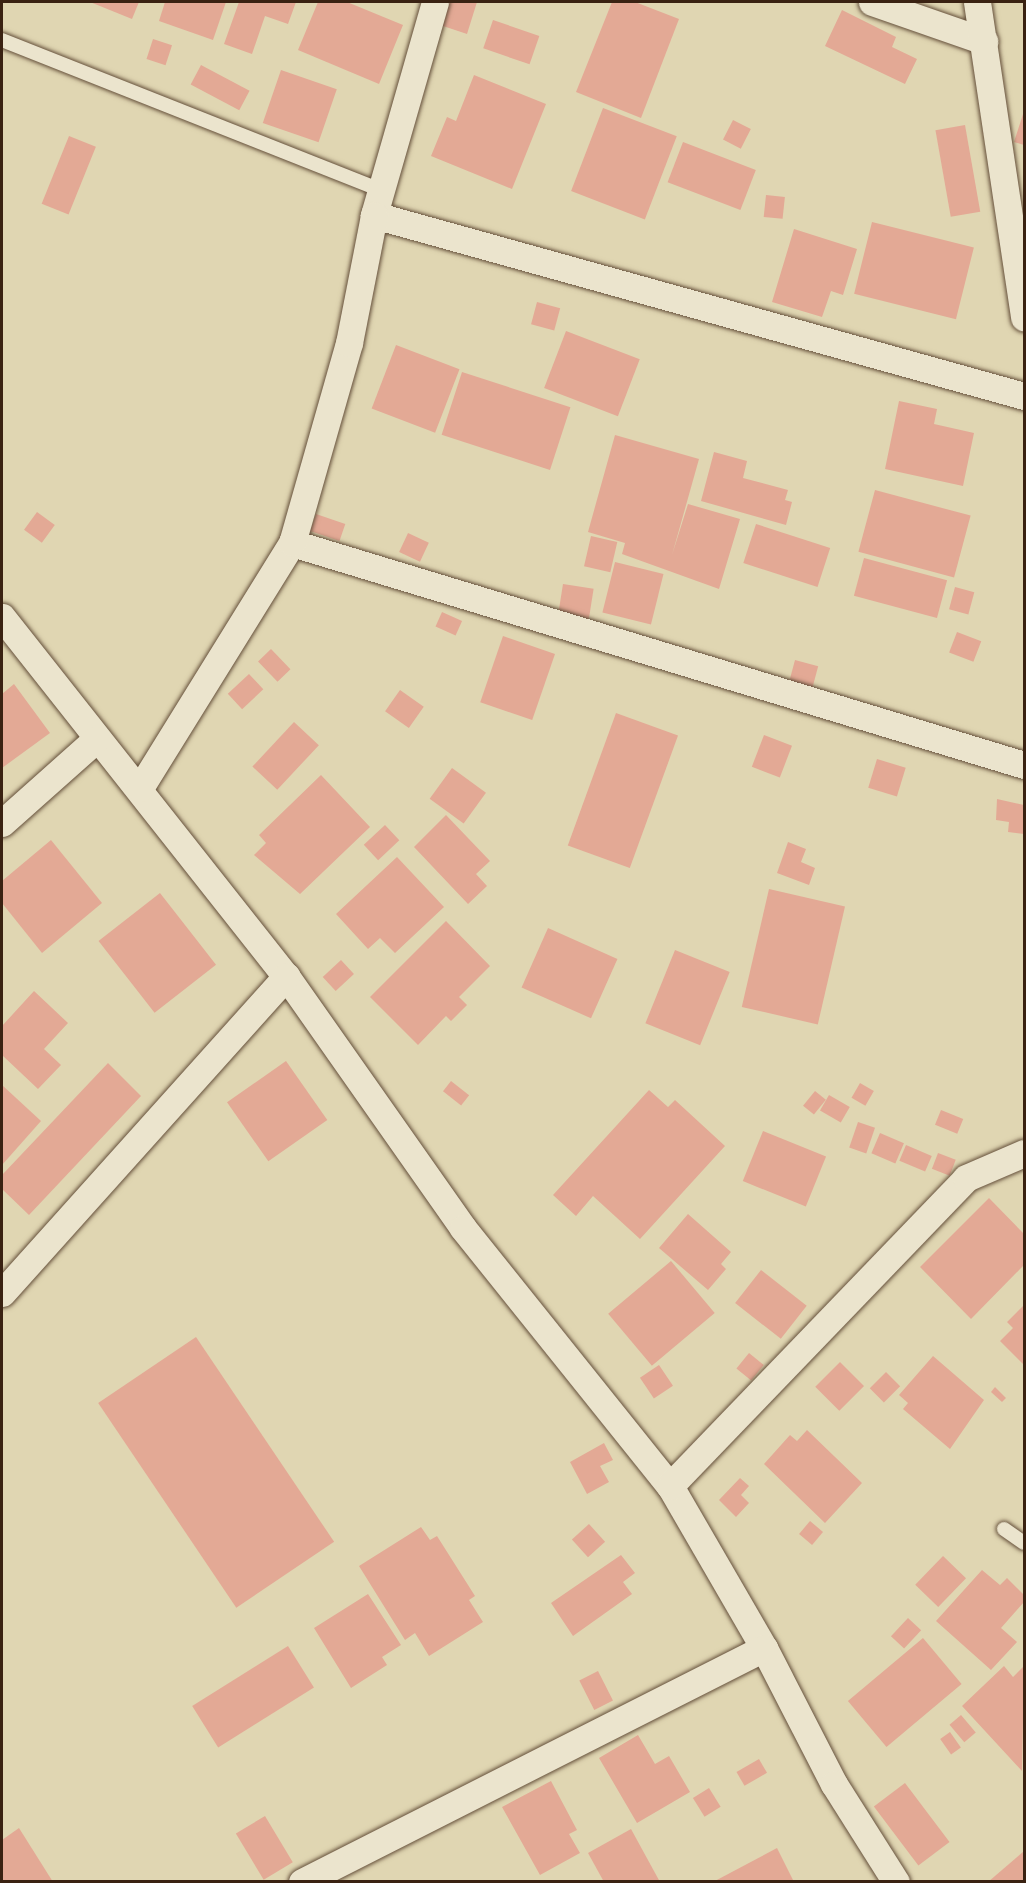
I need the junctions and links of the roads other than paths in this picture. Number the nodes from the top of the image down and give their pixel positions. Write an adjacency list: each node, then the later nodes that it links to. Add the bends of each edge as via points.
1 (435, 2): 6 (street)
2 (872, 2): 5 (street)
3 (976, 2): 5 (street)
4 (2, 40): 6 (lane)
5 (984, 41): 7 (street)
6 (376, 202): 8 (street); 9 (street, via 349,343)
7 (1024, 303)
8 (1024, 396)
9 (292, 543): 12 (street); 13 (street)
10 (2, 617): 11 (street)
11 (95, 740): 13 (street); 14 (street)
12 (1024, 765)
13 (140, 788): 15 (street)
14 (2, 823)
15 (286, 976): 17 (street); 18 (street, via 463,1228)
16 (1024, 1153): 18 (street, via 966,1178)
17 (2, 1293)
18 (670, 1486): 21 (street)
19 (1004, 1529): 20 (lane)
20 (1024, 1544)
21 (764, 1647): 22 (street); 23 (street, via 834,1784)
22 (302, 1881)
23 (896, 1881)

